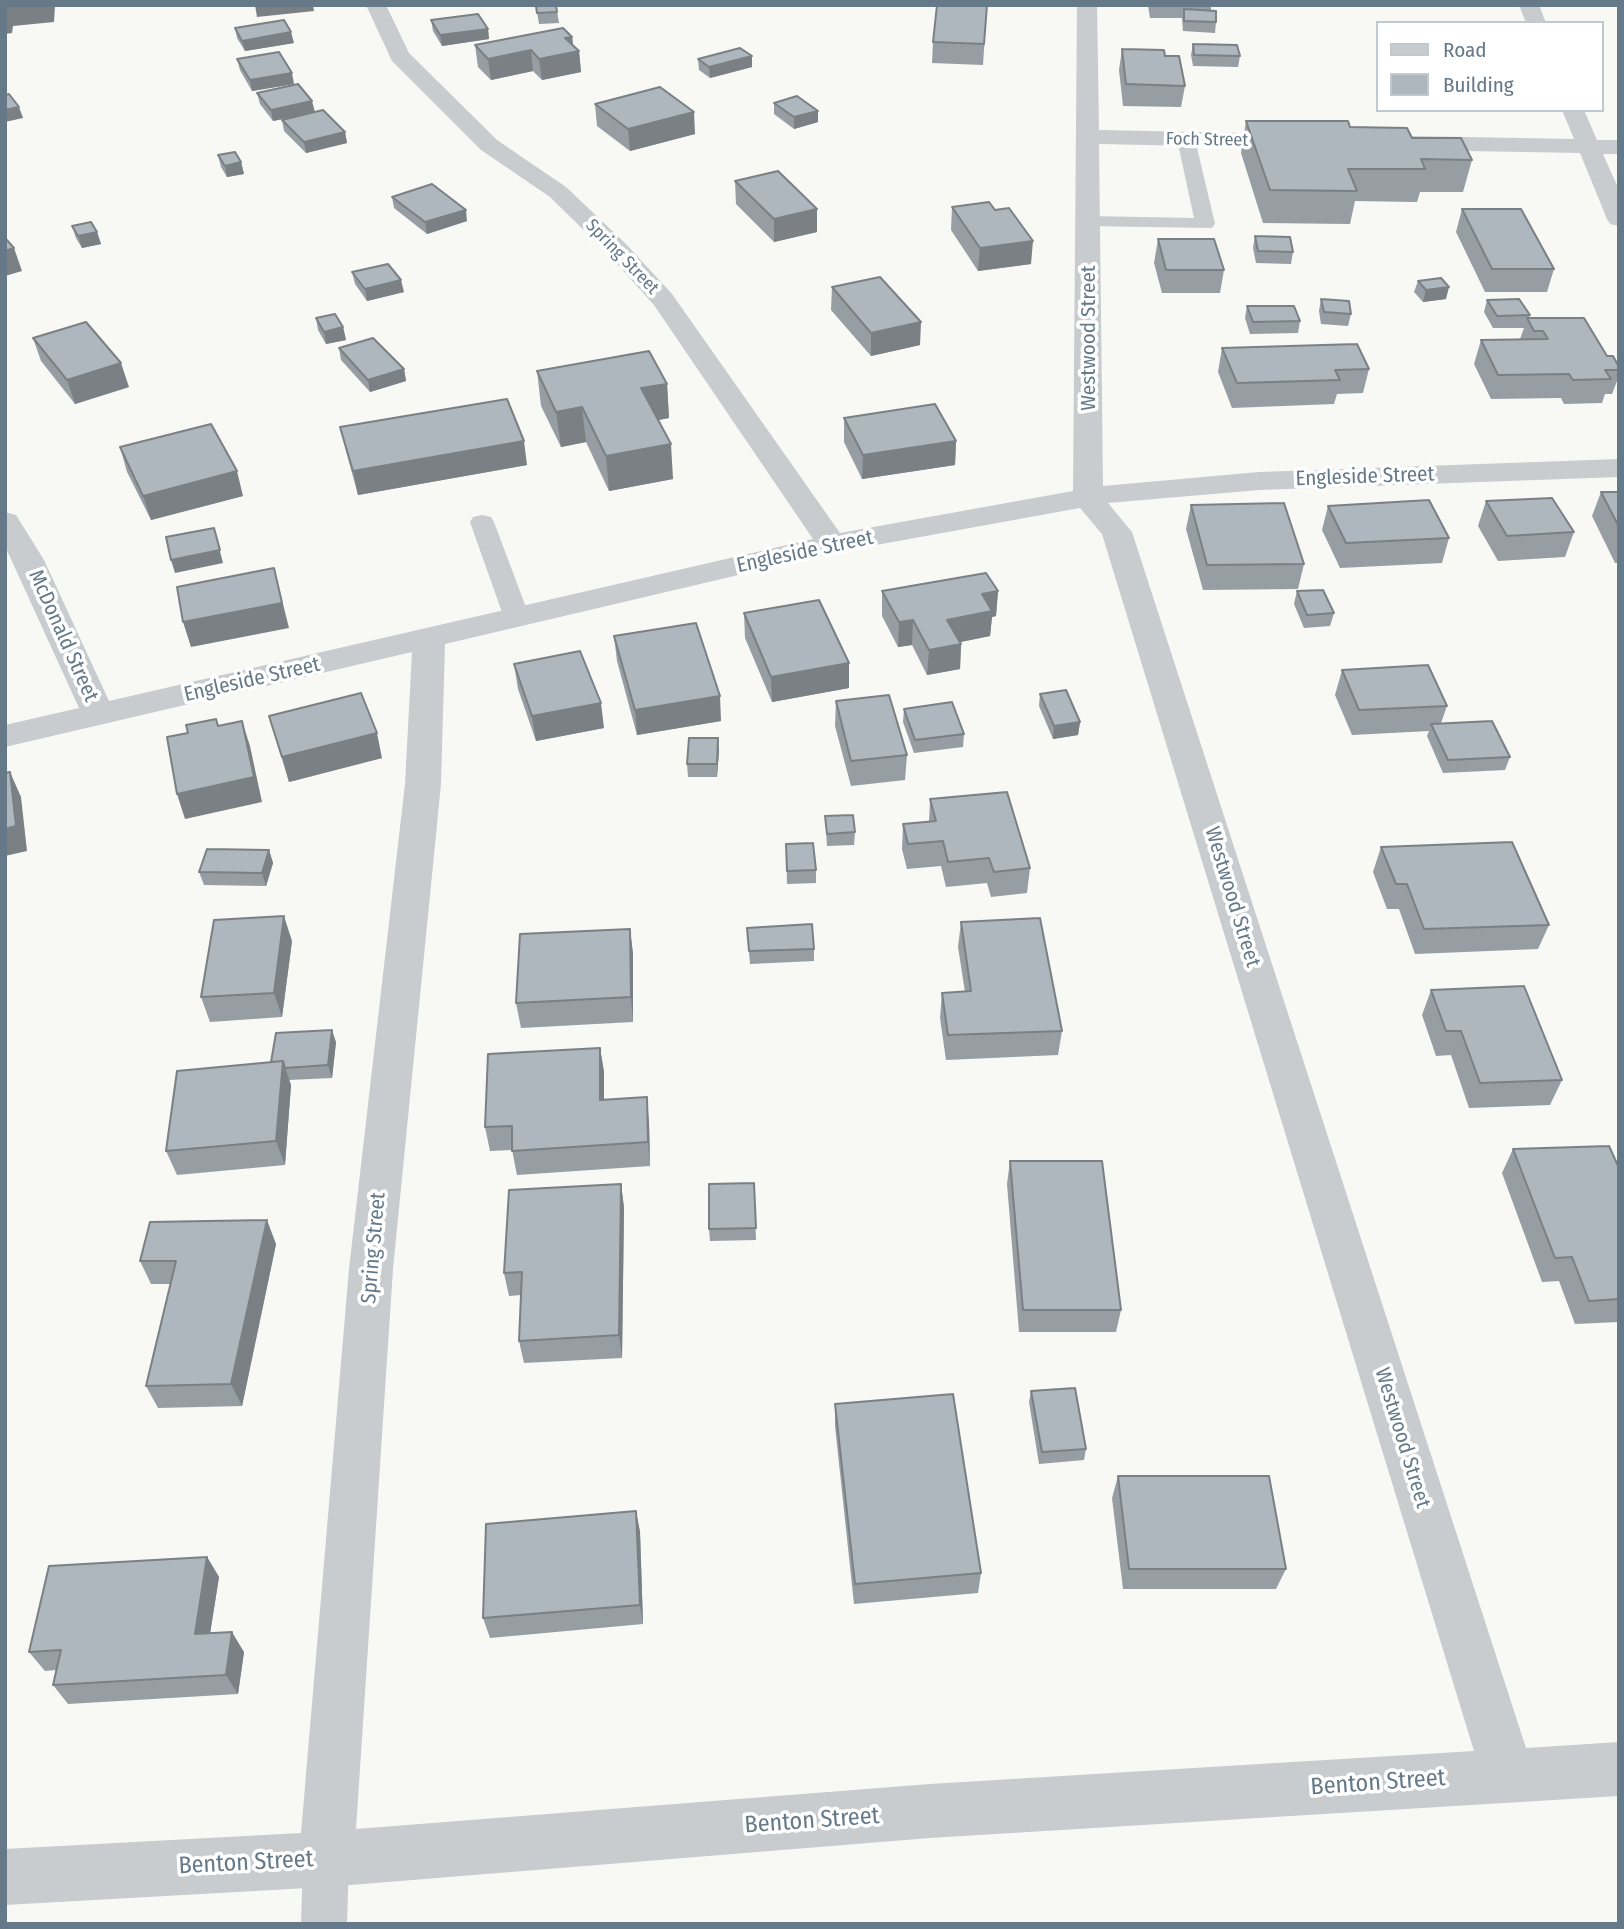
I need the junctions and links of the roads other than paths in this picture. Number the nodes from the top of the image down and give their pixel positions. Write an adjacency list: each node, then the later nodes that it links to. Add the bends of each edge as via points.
1 (376, 5): 16 (street, Spring Street, via 400,56 489,145 558,192 663,300)
2 (1087, 5): 4 (street, Westwood Street)
3 (1574, 112): 8 (street)
4 (1088, 137): 5 (street, Foch Street); 11 (street, Westwood Street)
5 (1186, 139): 6 (street, Foch Street); 11 (lane, via 1205,224)
6 (1311, 142)
7 (1394, 143): 8 (street)
8 (1588, 147): 9 (street); 10 (street)
9 (1619, 147)
10 (1619, 219)
11 (1089, 222): 13 (street, Westwood Street)
12 (1619, 468): 13 (street, Engleside Street, via 1259,481)
13 (1088, 498): 16 (street, Engleside Street); 22 (street, Westwood Street, via 1117,532)
14 (5, 521): 19 (street, McDonald Street, via 29,560)
15 (482, 522): 17 (lane)
16 (832, 544): 17 (street, Engleside Street)
17 (517, 618): 18 (street, Engleside Street)
18 (429, 638): 19 (street, Engleside Street); 23 (street, Spring Street, via 423,784 371,1269)
19 (99, 716): 20 (street, Engleside Street)
20 (5, 736)
21 (1619, 1769): 22 (street, Benton Street)
22 (1508, 1775): 23 (street, Benton Street, via 930,1811)
23 (326, 1859): 24 (street, Benton Street); 25 (lane)
24 (5, 1877)
25 (324, 1924)

